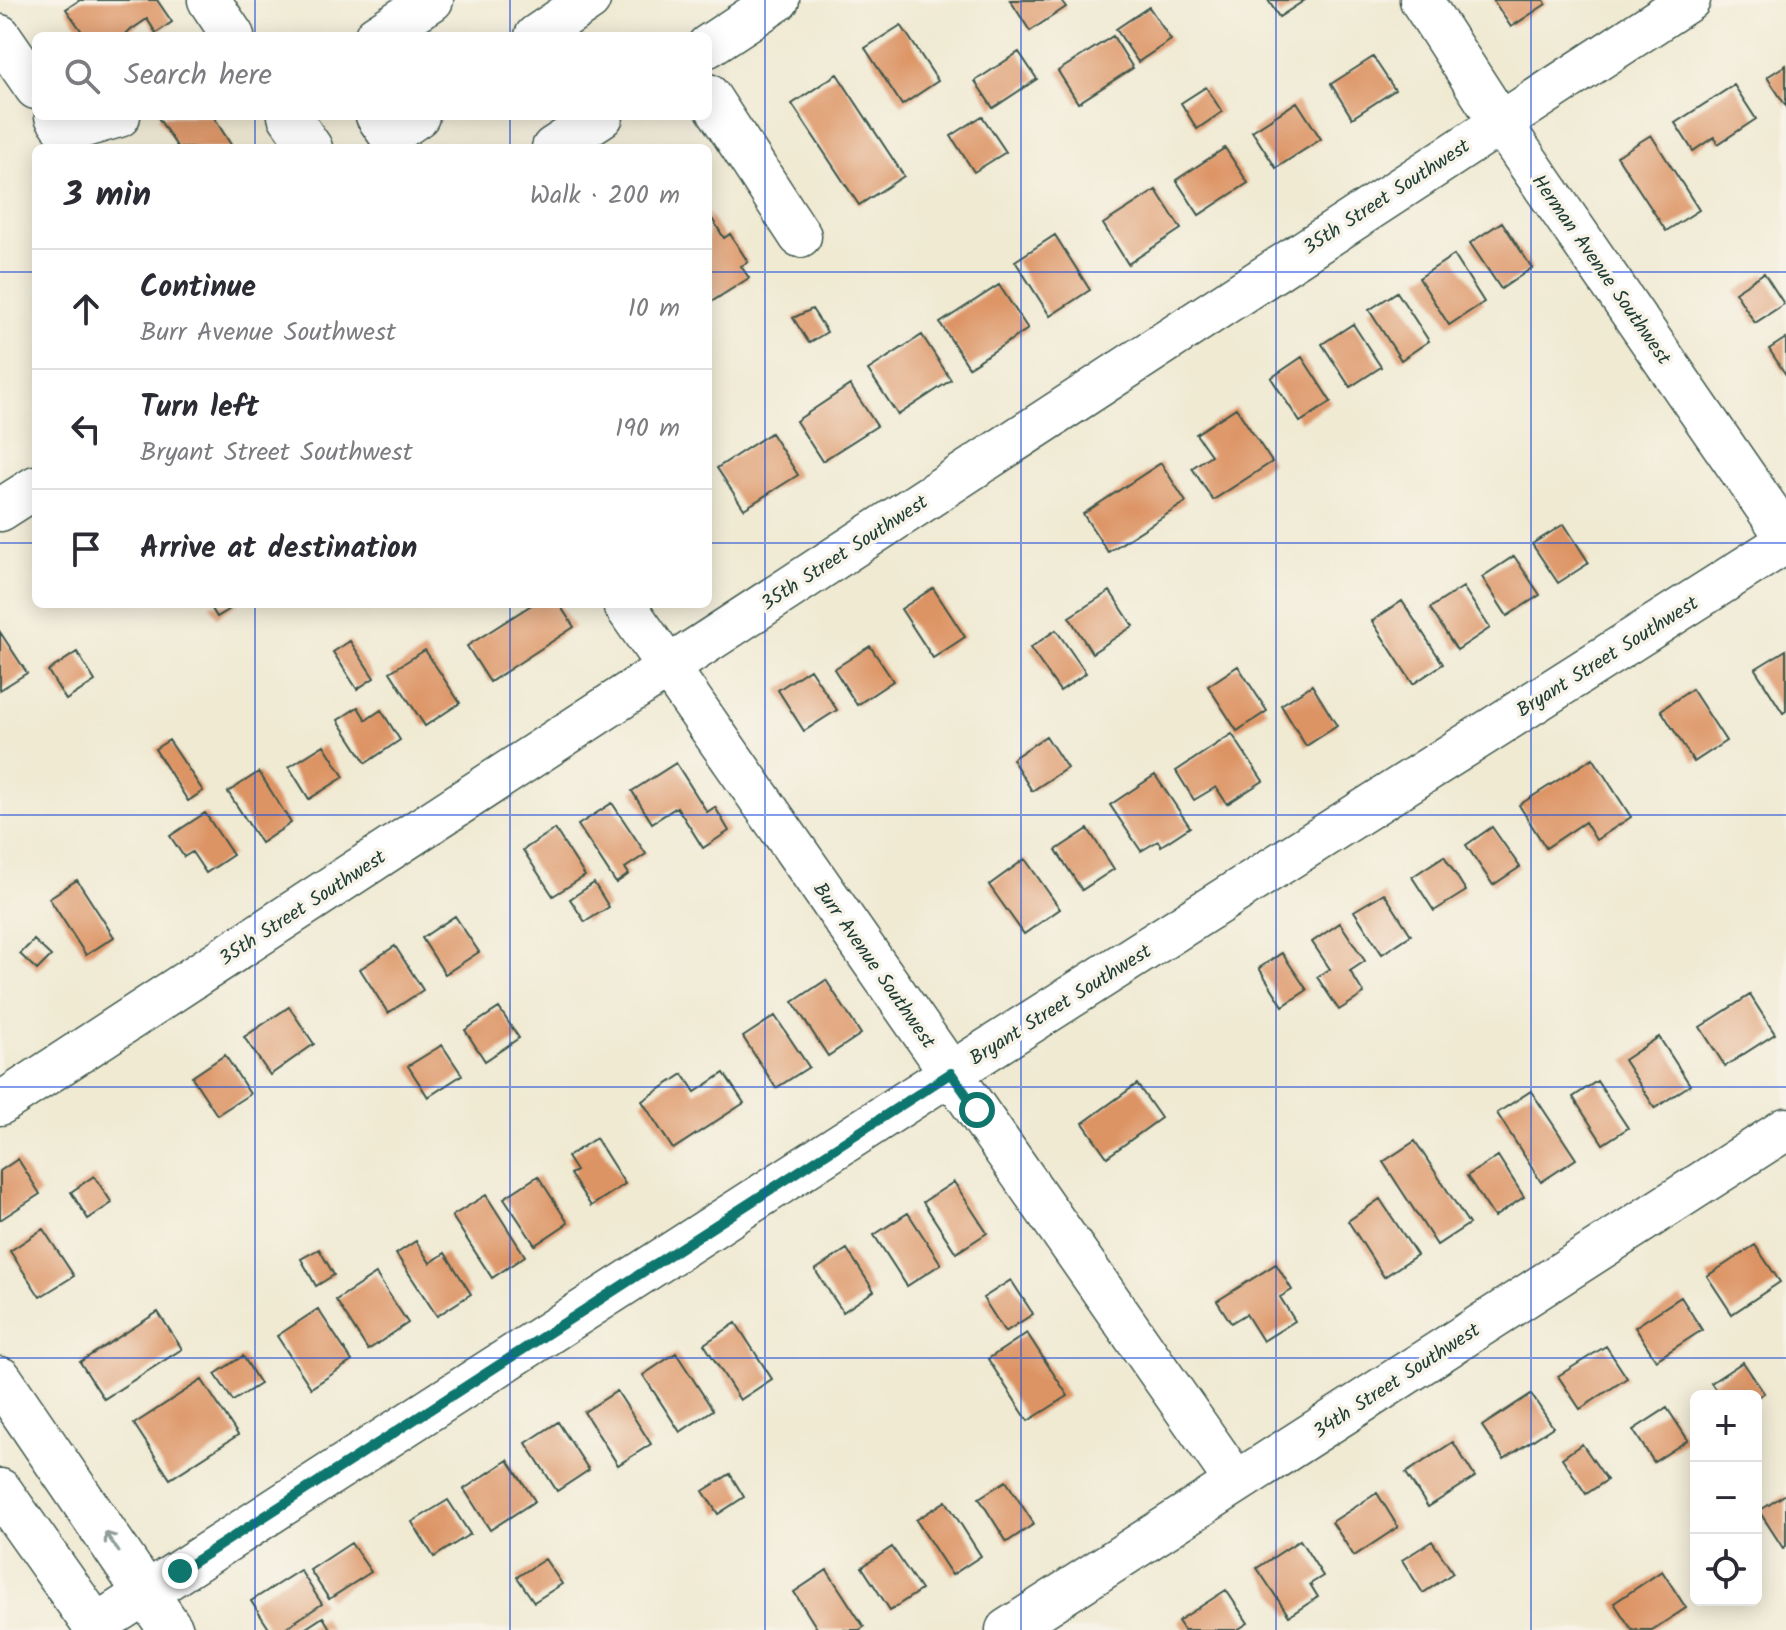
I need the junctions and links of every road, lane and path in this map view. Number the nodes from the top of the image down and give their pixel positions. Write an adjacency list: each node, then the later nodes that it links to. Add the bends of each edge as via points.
1 (432, 0): 6 (street)
2 (589, 0): 7 (street)
3 (778, 0): 9 (street)
4 (1421, 0): 18 (street, Herman Avenue Southwest)
5 (1689, 0): 18 (street, 35th Street Southwest)
6 (382, 32)
7 (542, 32)
8 (0, 36): 10 (street)
9 (712, 43)
10 (32, 82)
11 (712, 101): 21 (street)
12 (59, 120): 13 (street, via 67,131)
13 (105, 120)
14 (292, 120): 19 (street)
15 (380, 120): 16 (street, via 390,135)
16 (412, 120)
17 (596, 120): 20 (street)
18 (1500, 122): 24 (street, Herman Avenue Southwest); 26 (street, 35th Street Southwest)
19 (308, 144)
20 (559, 144)
21 (800, 236)
22 (32, 490): 23 (street)
23 (0, 510)
24 (1786, 539): 27 (street, Bryant Street Southwest)
25 (627, 608): 26 (street, Burr Avenue Southwest)
26 (667, 668): 27 (street, Burr Avenue Southwest); 28 (street, 35th Street Southwest)
27 (951, 1073): 31 (street, Burr Avenue Southwest); 33 (street, Bryant Street Southwest)
28 (0, 1104)
29 (1786, 1129): 31 (street, 34th Street Southwest)
30 (0, 1379): 33 (main road, one-way to 30)
31 (1236, 1482): 36 (street, 34th Street Southwest)
32 (0, 1491): 34 (main road)
33 (147, 1593): 34 (street, Bryant Street Southwest); 35 (main road)
34 (96, 1628)
35 (171, 1630)
36 (1007, 1630)

